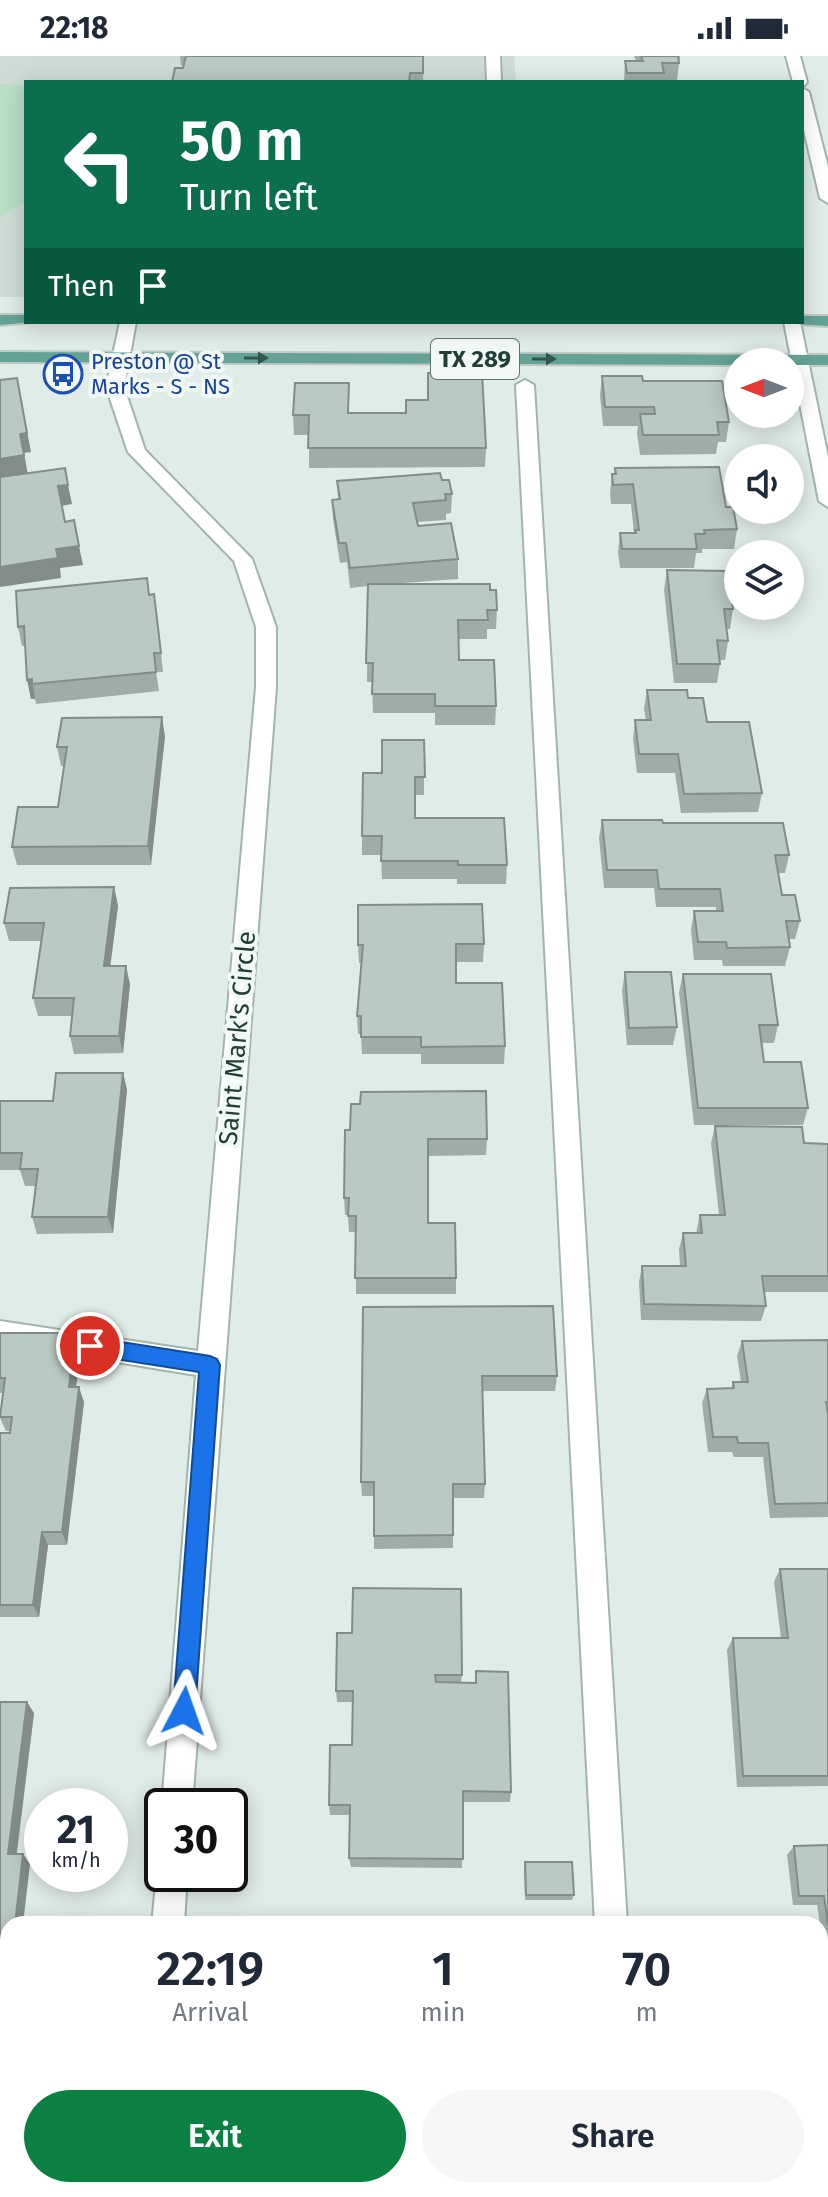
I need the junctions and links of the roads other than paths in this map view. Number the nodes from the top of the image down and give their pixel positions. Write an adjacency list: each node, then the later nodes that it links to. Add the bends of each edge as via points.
1 (493, 56): 3 (street)
2 (793, 56): 4 (street)
3 (494, 80)
4 (799, 80)
5 (804, 100): 6 (street)
6 (828, 198)
7 (0, 320): 8 (main road)
8 (24, 320)
9 (804, 321): 10 (main road)
10 (828, 321)
11 (128, 324): 15 (street, Saint Mark's Circle)
12 (792, 324): 13 (street)
13 (797, 348)
14 (0, 357): 15 (main road, TX 289)
15 (122, 357): 16 (main road, TX 289, one-way to 16); 23 (street, Saint Mark's Circle, via 115,387 137,452 243,559 266,627 266,687)
16 (724, 360)
17 (804, 360): 18 (main road, TX 289)
18 (828, 360)
19 (804, 384): 21 (street)
20 (525, 385): 27 (street)
21 (828, 501)
22 (0, 1332): 23 (street)
23 (210, 1365): 24 (street, Saint Mark's Circle)
24 (178, 1788)
25 (171, 1892): 26 (street)
26 (169, 1916)
27 (611, 1916)

